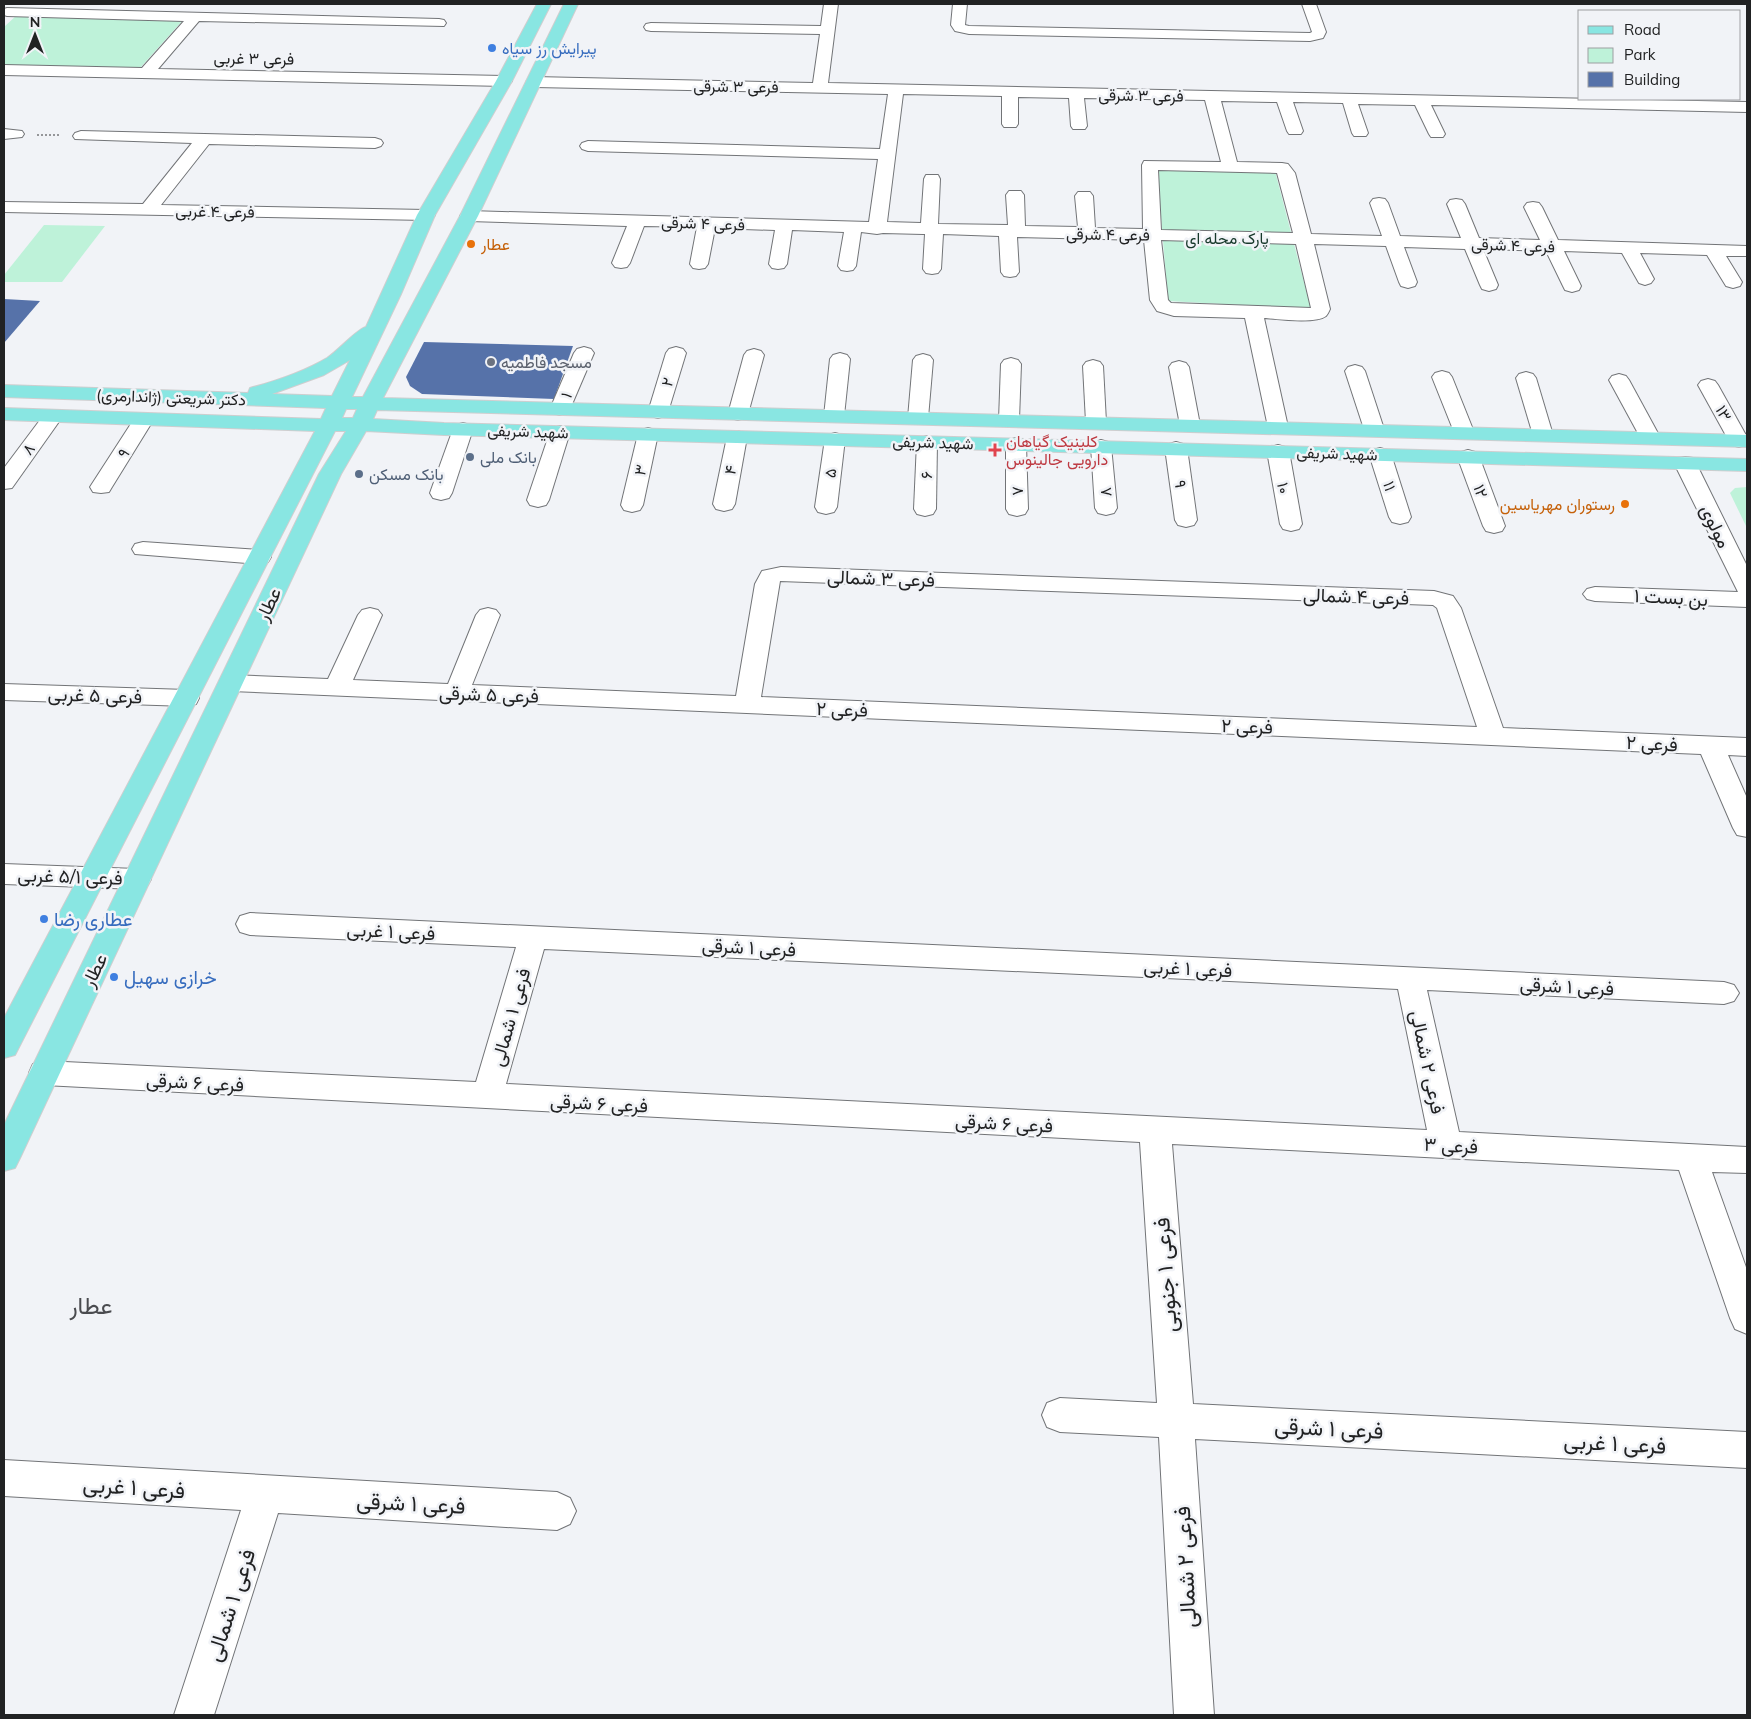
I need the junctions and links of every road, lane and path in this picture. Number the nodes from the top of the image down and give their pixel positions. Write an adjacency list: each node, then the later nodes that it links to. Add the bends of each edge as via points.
1 (544, 4): 13 (main road, عطار)
2 (571, 4): 14 (main road, عطار)
3 (831, 4): 10 (street)
4 (960, 4): 5 (street, via 958,25 970,30 1310,37 1319,32)
5 (1309, 4)
6 (9, 10): 7 (street)
7 (195, 17): 8 (street); 12 (street)
8 (439, 23)
9 (651, 27): 10 (street)
10 (827, 30): 15 (street)
11 (4, 70): 12 (street, فرعی ۳ غربی)
12 (146, 73): 13 (street, فرعی ۳ غربی)
13 (504, 81): 33 (main road, عطار)
14 (534, 82): 15 (street, فرعی ۳ شرقی); 34 (main road, عطار)
15 (820, 88): 16 (street, فرعی ۳ شرقی)
16 (896, 89): 17 (street, فرعی ۳ شرقی); 36 (street)
17 (1010, 92): 18 (street, فرعی ۳ شرقی); 24 (street)
18 (1076, 93): 19 (street, فرعی ۳ شرقی); 25 (street)
19 (1212, 96): 20 (street, فرعی ۳ شرقی); 37 (street)
20 (1283, 97): 21 (street, فرعی ۳ شرقی); 26 (street)
21 (1349, 99): 22 (street, فرعی ۳ شرقی); 27 (street)
22 (1421, 100): 23 (street, فرعی ۳ شرقی); 29 (street)
23 (1740, 112)
24 (1010, 124)
25 (1079, 126)
26 (1295, 131)
27 (1360, 132)
28 (10, 134): 30 (path)
29 (1437, 134)
30 (81, 136): 31 (street)
31 (204, 139): 32 (street); 45 (street)
32 (375, 143)
33 (467, 144): 34 (main road); 46 (main road, عطار)
34 (503, 146): 47 (main road, عطار)
35 (588, 146): 36 (street)
36 (886, 154): 52 (street)
37 (1230, 166): 56 (street, via 1150,165); 57 (street, via 1275,167 1287,173)
38 (932, 179): 53 (street)
39 (1015, 195): 54 (street)
40 (1084, 196): 55 (street)
41 (1379, 203): 58 (street)
42 (1456, 204): 59 (street)
43 (4, 207): 45 (street, فرعی ۴ غربی)
44 (1533, 207): 60 (street)
45 (148, 210): 46 (street, فرعی ۴ غربی)
46 (426, 215): 75 (main road, عطار)
47 (469, 216): 48 (street, فرعی ۴ شرقی); 88 (main road, عطار)
48 (637, 221): 49 (street, فرعی ۴ شرقی); 64 (street)
49 (707, 224): 50 (street, فرعی ۴ شرقی); 65 (street)
50 (784, 226): 51 (street, فرعی ۴ شرقی); 66 (street)
51 (853, 228): 52 (street, فرعی ۴ شرقی); 67 (street)
52 (877, 229): 53 (street, فرعی ۴ شرقی)
53 (931, 230): 54 (street, فرعی ۴ شرقی); 68 (street)
54 (1013, 232): 55 (street, فرعی ۴ شرقی); 69 (street)
55 (1087, 234): 56 (street, فرعی ۴ شرقی)
56 (1152, 235): 57 (street, فرعی ۴ شرقی); 76 (street, via 1159,300 1164,306 1174,310)
57 (1303, 239): 58 (street, فرعی ۴ شرقی); 76 (street, via 1320,312)
58 (1393, 242): 59 (street, فرعی ۴ شرقی); 71 (street)
59 (1472, 244): 60 (street, فرعی ۴ شرقی); 73 (street)
60 (1552, 246): 61 (street, فرعی ۴ شرقی); 74 (street)
61 (1628, 248): 62 (street, فرعی ۴ شرقی); 70 (street)
62 (1713, 250): 63 (street, فرعی ۴ شرقی); 72 (street)
63 (1747, 251)
64 (621, 263)
65 (699, 264)
66 (778, 264)
67 (847, 266)
68 (932, 269)
69 (1010, 272)
70 (1645, 279)
71 (1408, 282)
72 (1733, 282)
73 (1489, 285)
74 (1572, 286)
75 (392, 294): 93 (main road, via 348,353 303,377 251,394); 94 (main road, عطار)
76 (1253, 312): 111 (street)
77 (584, 352): 96 (street, ۱)
78 (676, 353): 97 (street, ۲)
79 (754, 355): 100 (street)
80 (840, 359): 102 (street)
81 (923, 360): 104 (street)
82 (1011, 364): 106 (street)
83 (1093, 366): 107 (street)
84 (1179, 368): 110 (street)
85 (1355, 371): 114 (street)
86 (1442, 377): 116 (street)
87 (1526, 378): 118 (street)
88 (383, 380): 95 (main road, via 406,396); 99 (main road, عطار)
89 (1619, 380): 120 (street)
90 (1708, 385): 122 (street, ۱۳)
91 (4, 390): 92 (main road, دکتر شریعتی (ژاندارمری))
92 (136, 396): 93 (main road, دکتر شریعتی (ژاندارمری)); 103 (main road)
93 (221, 399): 94 (main road, دکتر شریعتی (ژاندارمری))
94 (338, 402): 99 (main road, دکتر شریعتی (ژاندارمری)); 109 (main road, عطار)
95 (436, 406): 96 (main road, شهید شریفی); 99 (main road, شهید شریفی)
96 (560, 409): 97 (main road, شهید شریفی)
97 (658, 412): 100 (main road, شهید شریفی)
98 (4, 414): 101 (main road, دکتر شریعتی (ژاندارمری))
99 (365, 414): 109 (main road, شهید شریفی); 113 (main road, شهید شریفی); 133 (main road, عطار)
100 (738, 414): 102 (main road, شهید شریفی)
101 (53, 416): 103 (main road, دکتر شریعتی (ژاندارمری)); 135 (street, ۸)
102 (834, 416): 104 (main road, شهید شریفی)
103 (121, 418): 105 (main road, دکتر شریعتی (ژاندارمری))
104 (918, 418): 106 (main road, شهید شریفی)
105 (144, 419): 108 (main road, دکتر شریعتی (ژاندارمری)); 136 (street, ۹)
106 (1009, 420): 107 (main road, شهید شریفی)
107 (1096, 422): 110 (main road, شهید شریفی)
108 (257, 423): 109 (main road, دکتر شریعتی (ژاندارمری)); 134 (main road, via 290,431 301,441)
109 (328, 425): 134 (main road, عطار)
110 (1190, 425): 111 (main road, شهید شریفی)
111 (1278, 427): 112 (main road, شهید شریفی)
112 (1338, 428): 114 (main road, شهید شریفی); 128 (main road)
113 (454, 429): 115 (main road, شهید شریفی); 133 (main road, via 399,435 373,443 353,454); 137 (street)
114 (1374, 429): 116 (main road, شهید شریفی)
115 (560, 432): 117 (main road, شهید شریفی); 138 (street)
116 (1464, 432): 118 (main road, شهید شریفی)
117 (648, 434): 119 (main road, شهید شریفی); 140 (street, ۳)
118 (1543, 434): 120 (main road, شهید شریفی)
119 (737, 436): 121 (main road, شهید شریفی); 139 (street, ۴)
120 (1650, 437): 122 (main road, شهید شریفی)
121 (835, 439): 123 (main road, شهید شریفی); 141 (street, ۵)
122 (1743, 441)
123 (926, 442): 124 (main road, شهید شریفی); 143 (street, ۶)
124 (1016, 444): 125 (main road, شهید شریفی); 144 (street, ۷)
125 (1101, 446): 126 (main road, شهید شریفی); 142 (street, ۸)
126 (1176, 448): 127 (main road, شهید شریفی); 146 (street, ۹)
127 (1278, 451): 128 (main road, شهید شریفی); 147 (street, ۱۰)
128 (1342, 453): 129 (main road, شهید شریفی)
129 (1380, 454): 130 (main road, شهید شریفی); 145 (street, ۱۱)
130 (1468, 456): 131 (main road, شهید شریفی); 148 (street, ۱۲)
131 (1685, 463): 132 (main road, شهید شریفی); 152 (street, مولوی)
132 (1747, 465)
133 (330, 474): 157 (main road, عطار)
134 (302, 476): 150 (main road, عطار)
135 (4, 483)
136 (101, 487)
137 (441, 493)
138 (538, 500)
139 (724, 504)
140 (632, 505)
141 (826, 506)
142 (1106, 508)
143 (925, 509)
144 (1017, 509)
145 (1400, 517)
146 (1186, 520)
147 (1291, 524)
148 (1494, 526)
149 (143, 550): 150 (street)
150 (260, 557): 161 (main road, عطار)
151 (1123, 588): 162 (street, فرعی ۳ شمالی, via 770,576 766,584); 163 (street, فرعی ۴ شمالی, via 1445,601)
152 (1747, 589)
153 (1595, 594): 154 (street, بن بست ۱)
154 (1747, 600)
155 (370, 615): 158 (street)
156 (488, 615): 160 (street)
157 (231, 683): 158 (street, فرعی ۵ شرقی); 169 (main road, عطار)
158 (337, 687): 160 (street, فرعی ۵ شرقی)
159 (4, 692): 161 (street, فرعی ۵ غربی)
160 (457, 692): 162 (street, فرعی ۵ شرقی)
161 (187, 698): 168 (main road, عطار)
162 (747, 705): 163 (street, فرعی ۲)
163 (1493, 736): 164 (street, فرعی ۲)
164 (1711, 746): 165 (street, فرعی ۲); 166 (street)
165 (1747, 747)
166 (1747, 828)
167 (4, 874): 168 (street, فرعی ۵/۱ غربی)
168 (93, 877): 169 (street, فرعی ۵/۱ غربی); 175 (main road, عطار)
169 (137, 879): 176 (main road, عطار)
170 (250, 924): 171 (street, فرعی ۱ غربی)
171 (533, 937): 172 (street, فرعی ۱ شرقی); 177 (street, فرعی ۱ شمالی)
172 (966, 958): 173 (street, فرعی ۱ غربی)
173 (1410, 978): 174 (street, فرعی ۱ شرقی); 179 (street, فرعی ۲ شمالی)
174 (1724, 993)
175 (4, 1046)
176 (44, 1073): 177 (street, فرعی ۶ شرقی); 181 (main road, عطار)
177 (487, 1097): 178 (street, فرعی ۶ شرقی)
178 (1155, 1130): 179 (street, فرعی ۳); 185 (street, فرعی ۱ جنوبی)
179 (1446, 1145): 180 (street, فرعی ۳)
180 (1691, 1157): 182 (street, فرعی ۳); 183 (street)
181 (4, 1158)
182 (1747, 1160)
183 (1747, 1318)
184 (1060, 1415): 185 (street, فرعی ۱ شرقی)
185 (1176, 1420): 186 (street, فرعی ۱ شرقی); 192 (street, فرعی ۲ شمالی)
186 (1483, 1436): 187 (street, فرعی ۱ غربی)
187 (1747, 1450)
188 (4, 1478): 189 (street, فرعی ۱ غربی)
189 (265, 1495): 190 (street, فرعی ۱ شرقی); 191 (street, فرعی ۱ شمالی)
190 (557, 1512)
191 (194, 1715)
192 (1194, 1715)

